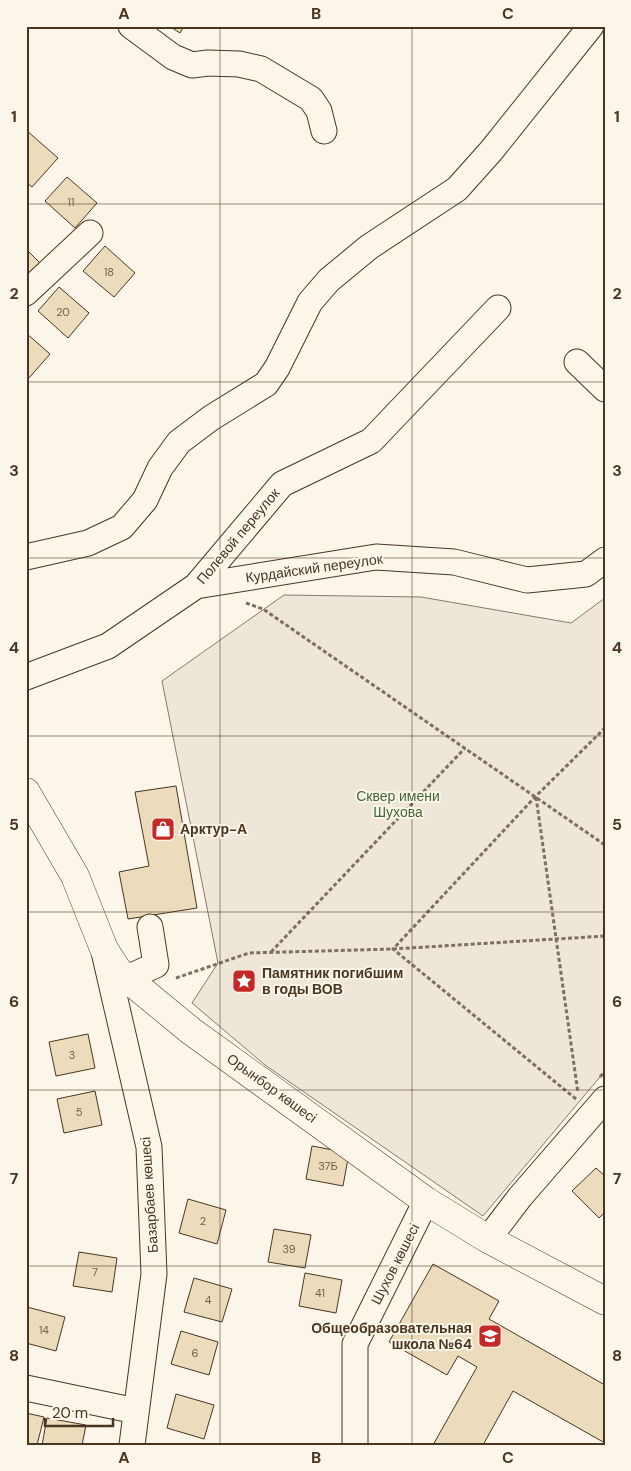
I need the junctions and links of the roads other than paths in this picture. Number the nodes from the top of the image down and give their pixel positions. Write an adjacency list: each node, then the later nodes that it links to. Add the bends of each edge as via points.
1 (131, 26): 3 (street, via 173,58 192,65 239,64 261,69 311,99 319,111)
2 (590, 26): 9 (street, via 457,189 369,247 329,280 310,302 266,384 210,418 179,442 160,468 144,500 122,527 88,543)
3 (324, 131)
4 (90, 233): 5 (street)
5 (26, 293)
6 (498, 308): 11 (street, Полевой переулок, via 371,441 282,484)
7 (577, 362): 8 (street)
8 (605, 389)
9 (26, 557)
10 (605, 560): 11 (street, Курдайский переулок, via 586,574 527,580 454,562 376,556)
11 (196, 586): 12 (street, Полевой переулок, via 108,646)
12 (26, 677)
13 (26, 792): 15 (main road, Орынбор көшесі, via 75,876)
14 (150, 927): 16 (street, via 156,965)
15 (104, 949): 16 (main road, Орынбор көшесі, via 118,971); 22 (street, Базарбаев көшесі, via 149,1147 154,1274)
16 (127, 978): 18 (main road, Орынбор көшесі, via 191,1031)
17 (602, 1089): 19 (street)
18 (426, 1201): 19 (main road, Орынбор көшесі); 24 (street, Шухов көшесі, via 355,1344)
19 (488, 1239): 20 (main road, Орынбор көшесі)
20 (605, 1301)
21 (26, 1388): 22 (street)
22 (136, 1411): 23 (street, Базарбаев көшесі)
23 (132, 1445)
24 (355, 1445)

